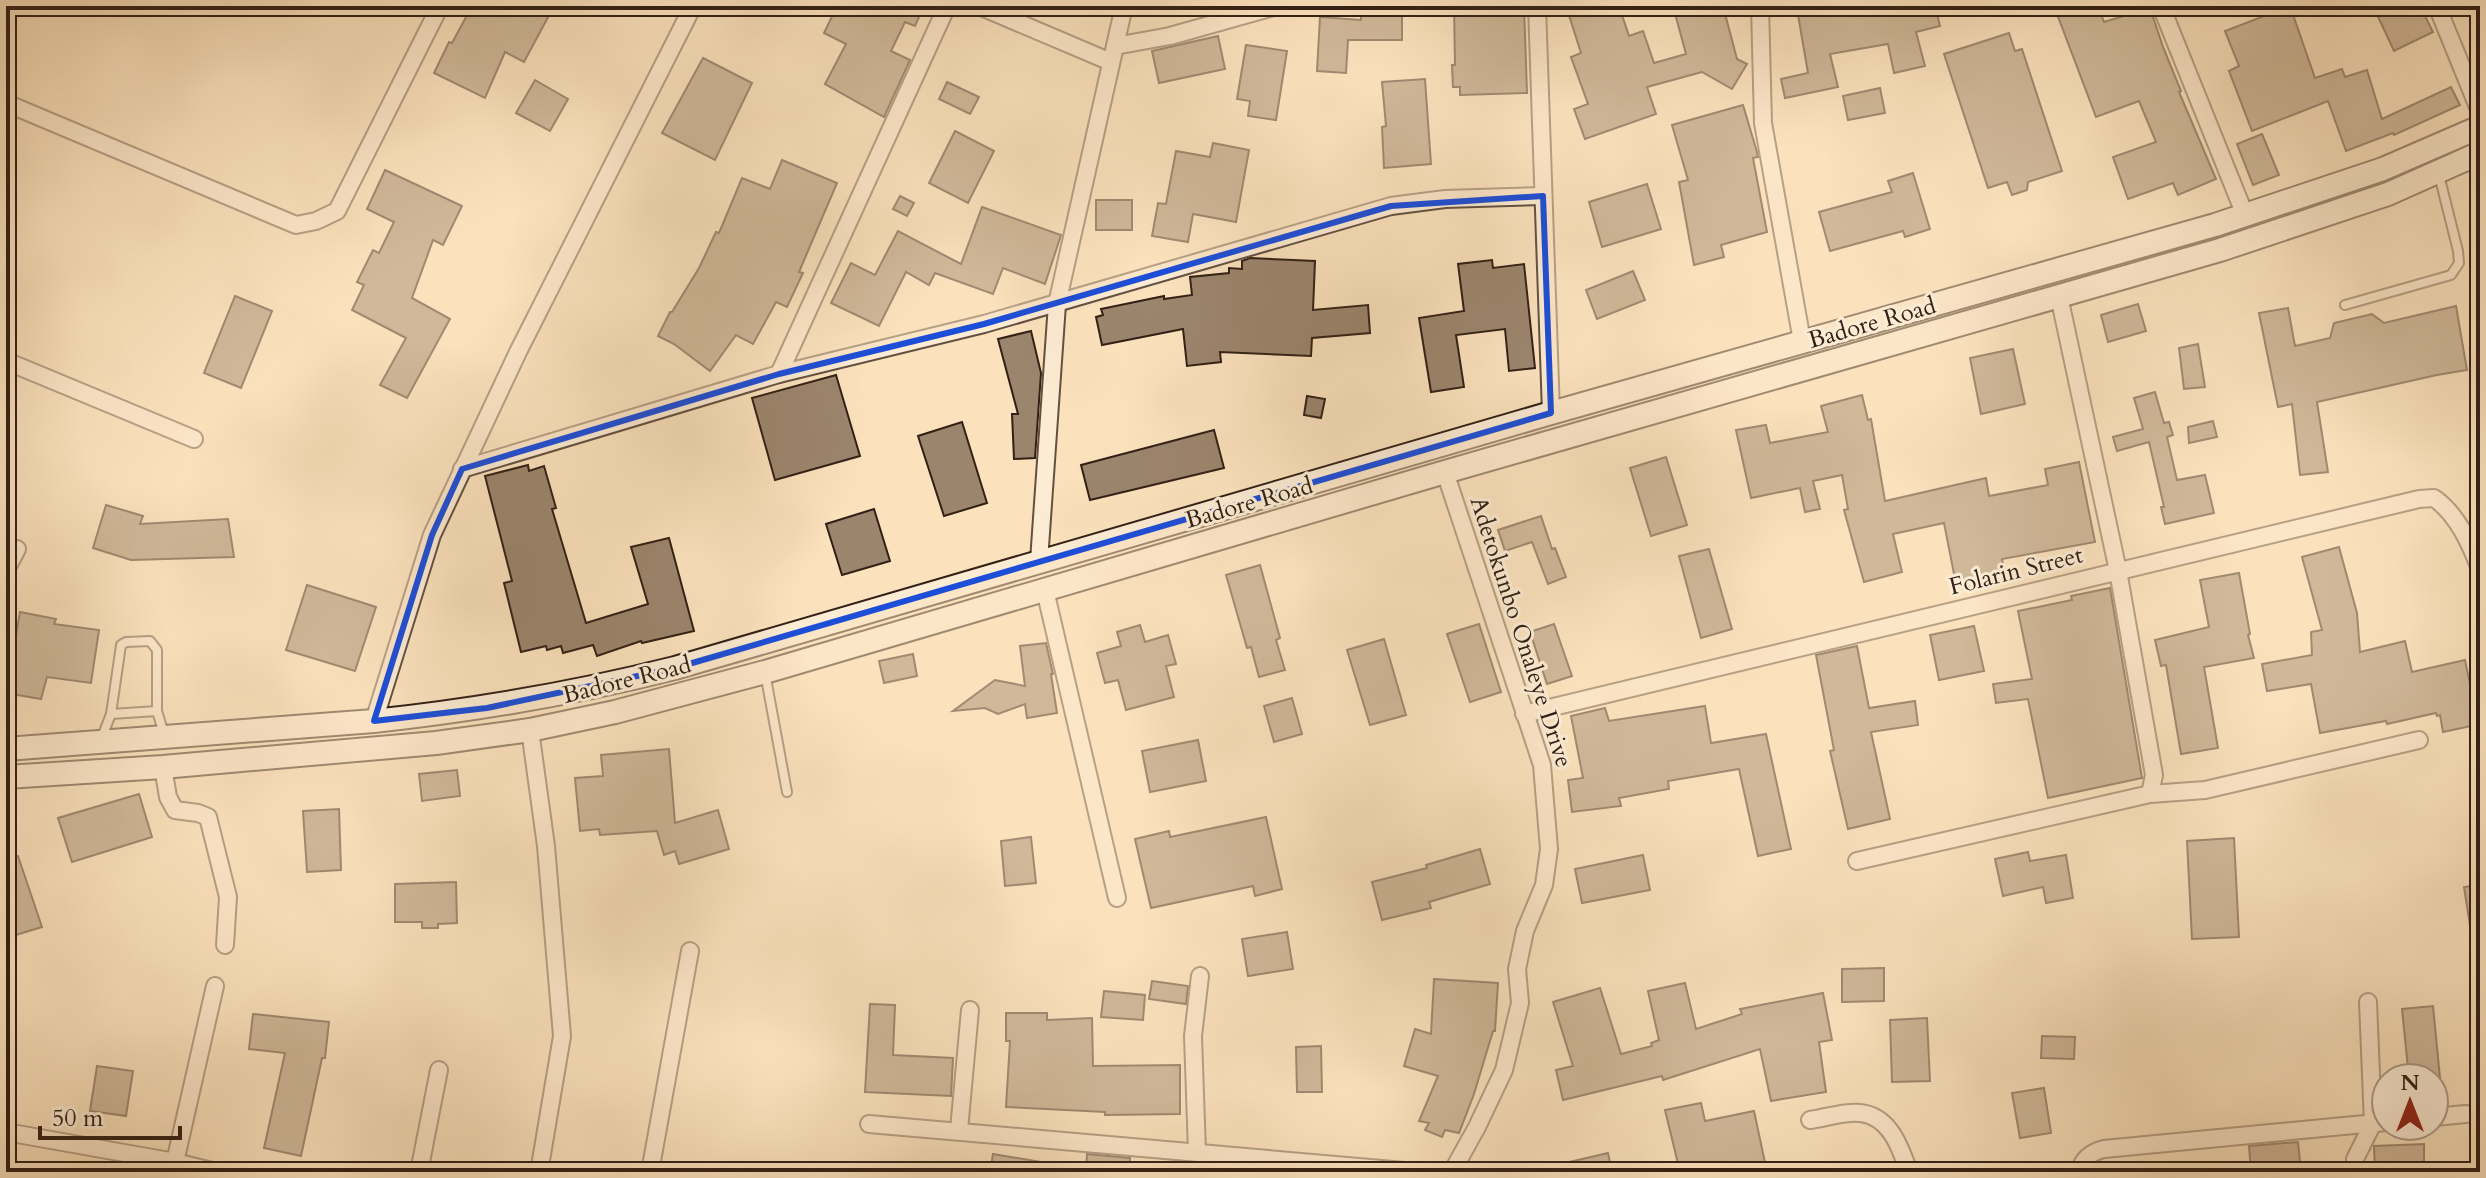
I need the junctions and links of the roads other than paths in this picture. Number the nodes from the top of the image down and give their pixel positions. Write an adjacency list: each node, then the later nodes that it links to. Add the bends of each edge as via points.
1 (440, 6): 12 (street, via 337,211 316,221 296,225)
2 (693, 6): 27 (street)
3 (947, 6): 24 (street)
4 (979, 6): 11 (street)
5 (1124, 6): 11 (street)
6 (1277, 6): 11 (street)
7 (1537, 6): 17 (street)
8 (1760, 6): 22 (street, via 1763,123)
9 (2161, 6): 18 (street)
10 (2437, 6): 13 (street)
11 (1113, 54): 20 (street)
12 (6, 103)
13 (2480, 112)
14 (2480, 127): 18 (main road, Badore Road, via 2383,169)
15 (2480, 153): 16 (main road, Badore Road)
16 (2438, 172): 19 (main road, Badore Road, via 2273,233); 21 (lane, via 2458,251 2459,263 2451,275)
17 (1543, 196): 20 (street, via 1391,206); 25 (street)
18 (2245, 215): 22 (main road, Badore Road)
19 (2059, 296): 28 (main road, Badore Road); 33 (street)
20 (1057, 304): 24 (street); 30 (street)
21 (2345, 305)
22 (1802, 341): 25 (main road, Badore Road)
23 (6, 361): 26 (street)
24 (779, 374): 27 (street)
25 (1551, 413): 30 (main road, Badore Road)
26 (194, 439)
27 (462, 469): 41 (street, via 432,535)
28 (1445, 472): 34 (main road, Badore Road); 40 (street, Adetokunbo Onaleye Drive)
29 (17, 549): 32 (street)
30 (1039, 561): 35 (main road, Badore Road)
31 (2480, 569): 33 (street, Folarin Street, via 2448,507 2434,498)
32 (6, 570)
33 (2118, 571): 40 (street, Folarin Street); 50 (street, via 2154,775)
34 (1045, 590): 36 (main road, Badore Road); 52 (street)
35 (893, 604): 36 (main road); 41 (main road, Badore Road, via 611,684 487,708)
36 (899, 632): 37 (main road, Badore Road)
37 (765, 672): 42 (main road, Badore Road); 49 (lane)
38 (157, 711): 39 (lane); 39 (lane, via 156,646 150,641 126,642 119,651); 43 (lane)
39 (111, 714): 45 (lane)
40 (1524, 714): 76 (street, Adetokunbo Onaleye Drive, via 1542,765 1549,849 1544,885 1525,931 1517,969 1520,1003 1504,1070)
41 (374, 721): 43 (main road, Badore Road)
42 (530, 730): 47 (main road, Badore Road); 73 (street, via 562,1036)
43 (165, 737): 45 (main road, Badore Road)
44 (2419, 740): 50 (street, via 2205,790)
45 (99, 742): 46 (main road, Badore Road)
46 (6, 749)
47 (163, 767): 48 (main road, Badore Road); 53 (street, via 175,810 208,817 228,897)
48 (6, 777)
49 (787, 792)
50 (2150, 794): 51 (street)
51 (1857, 861)
52 (1117, 898)
53 (225, 945)
54 (690, 951): 74 (street)
55 (1200, 976): 69 (street, via 1193,1036)
56 (215, 986): 70 (street)
57 (2368, 1002): 59 (street)
58 (970, 1010): 66 (street)
59 (2374, 1062)
60 (439, 1070): 72 (street)
61 (2466, 1114): 62 (street)
62 (2450, 1116)
63 (1810, 1120): 77 (street, via 1860,1113 1885,1122)
64 (869, 1124): 66 (street)
65 (2370, 1124): 78 (street, via 2104,1149 2092,1152)
66 (959, 1130): 69 (street)
67 (6, 1132): 70 (street)
68 (2370, 1137): 79 (street, via 2355,1159)
69 (1197, 1152): 75 (street)
70 (175, 1162): 71 (street)
71 (216, 1172)
72 (419, 1172)
73 (539, 1172)
74 (650, 1172)
75 (1416, 1172)
76 (1452, 1172)
77 (1909, 1172)
78 (2079, 1172)
79 (2356, 1172)

